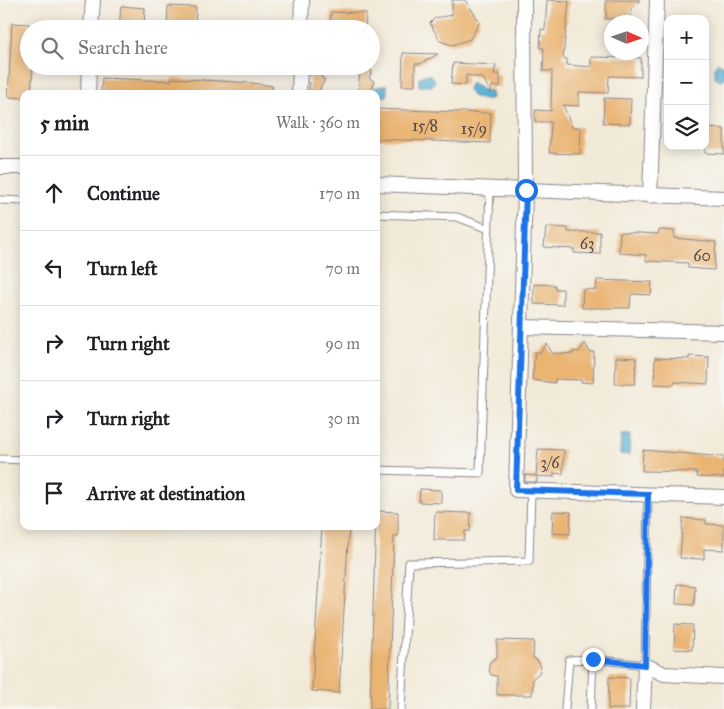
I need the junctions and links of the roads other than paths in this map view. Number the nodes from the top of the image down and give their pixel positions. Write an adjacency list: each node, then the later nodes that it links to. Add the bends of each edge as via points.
1 (92, 0): 5 (street)
2 (302, 0): 6 (street)
3 (524, 0): 15 (street)
4 (658, 0): 16 (street)
5 (91, 20)
6 (301, 20)
7 (89, 75): 9 (street)
8 (300, 75): 10 (street)
9 (88, 90)
10 (299, 90)
11 (0, 166): 12 (street)
12 (20, 167)
13 (380, 184): 14 (street)
14 (490, 188): 15 (street); 21 (lane)
15 (526, 190): 16 (street); 22 (street)
16 (650, 196): 17 (street)
17 (724, 198)
18 (0, 200): 19 (lane)
19 (20, 201)
20 (380, 214): 21 (lane, via 457,217)
21 (489, 229): 26 (lane, via 480,473)
22 (522, 327): 23 (street); 27 (street, via 516,490)
23 (724, 332)
24 (0, 459): 25 (lane)
25 (20, 460)
26 (380, 470)
27 (531, 490): 28 (street); 33 (lane, via 529,561 409,563)
28 (648, 494): 29 (street); 31 (lane)
29 (724, 496)
30 (593, 659): 31 (lane); 34 (lane, via 568,660); 35 (lane)
31 (645, 665): 32 (street, via 664,674); 36 (street)
32 (724, 677)
33 (401, 709)
34 (565, 709)
35 (591, 709)
36 (643, 709)

